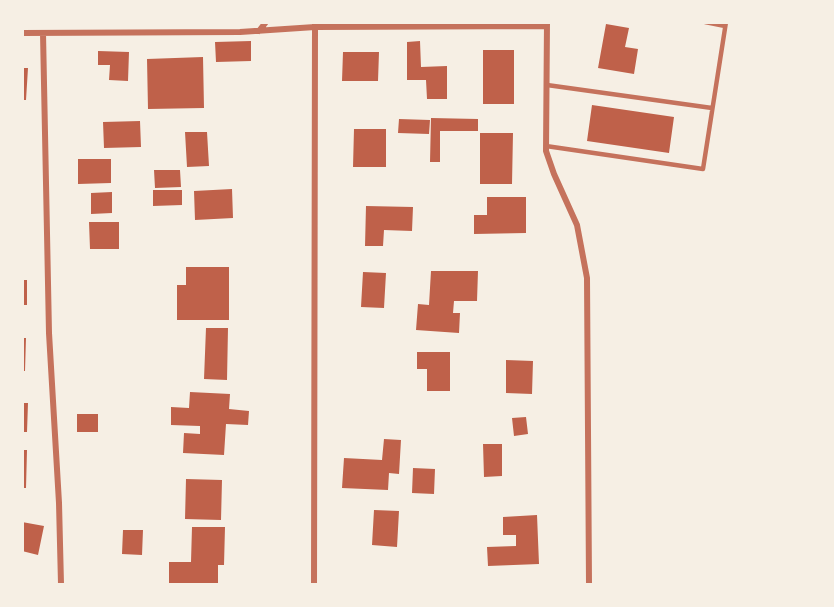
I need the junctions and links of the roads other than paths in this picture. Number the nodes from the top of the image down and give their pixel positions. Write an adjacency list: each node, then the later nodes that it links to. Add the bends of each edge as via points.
1 (266, 22): 6 (street)
2 (705, 22): 4 (lane)
3 (547, 24): 5 (street); 9 (street)
4 (725, 24): 10 (lane)
5 (315, 25): 6 (street); 13 (street)
6 (259, 31): 8 (street)
7 (22, 33): 8 (street)
8 (43, 33): 12 (street)
9 (547, 85): 10 (lane); 11 (street)
10 (712, 108): 11 (lane, via 703,169)
11 (546, 146): 14 (street, via 577,225 587,278)
12 (61, 585)
13 (314, 585)
14 (589, 585)

